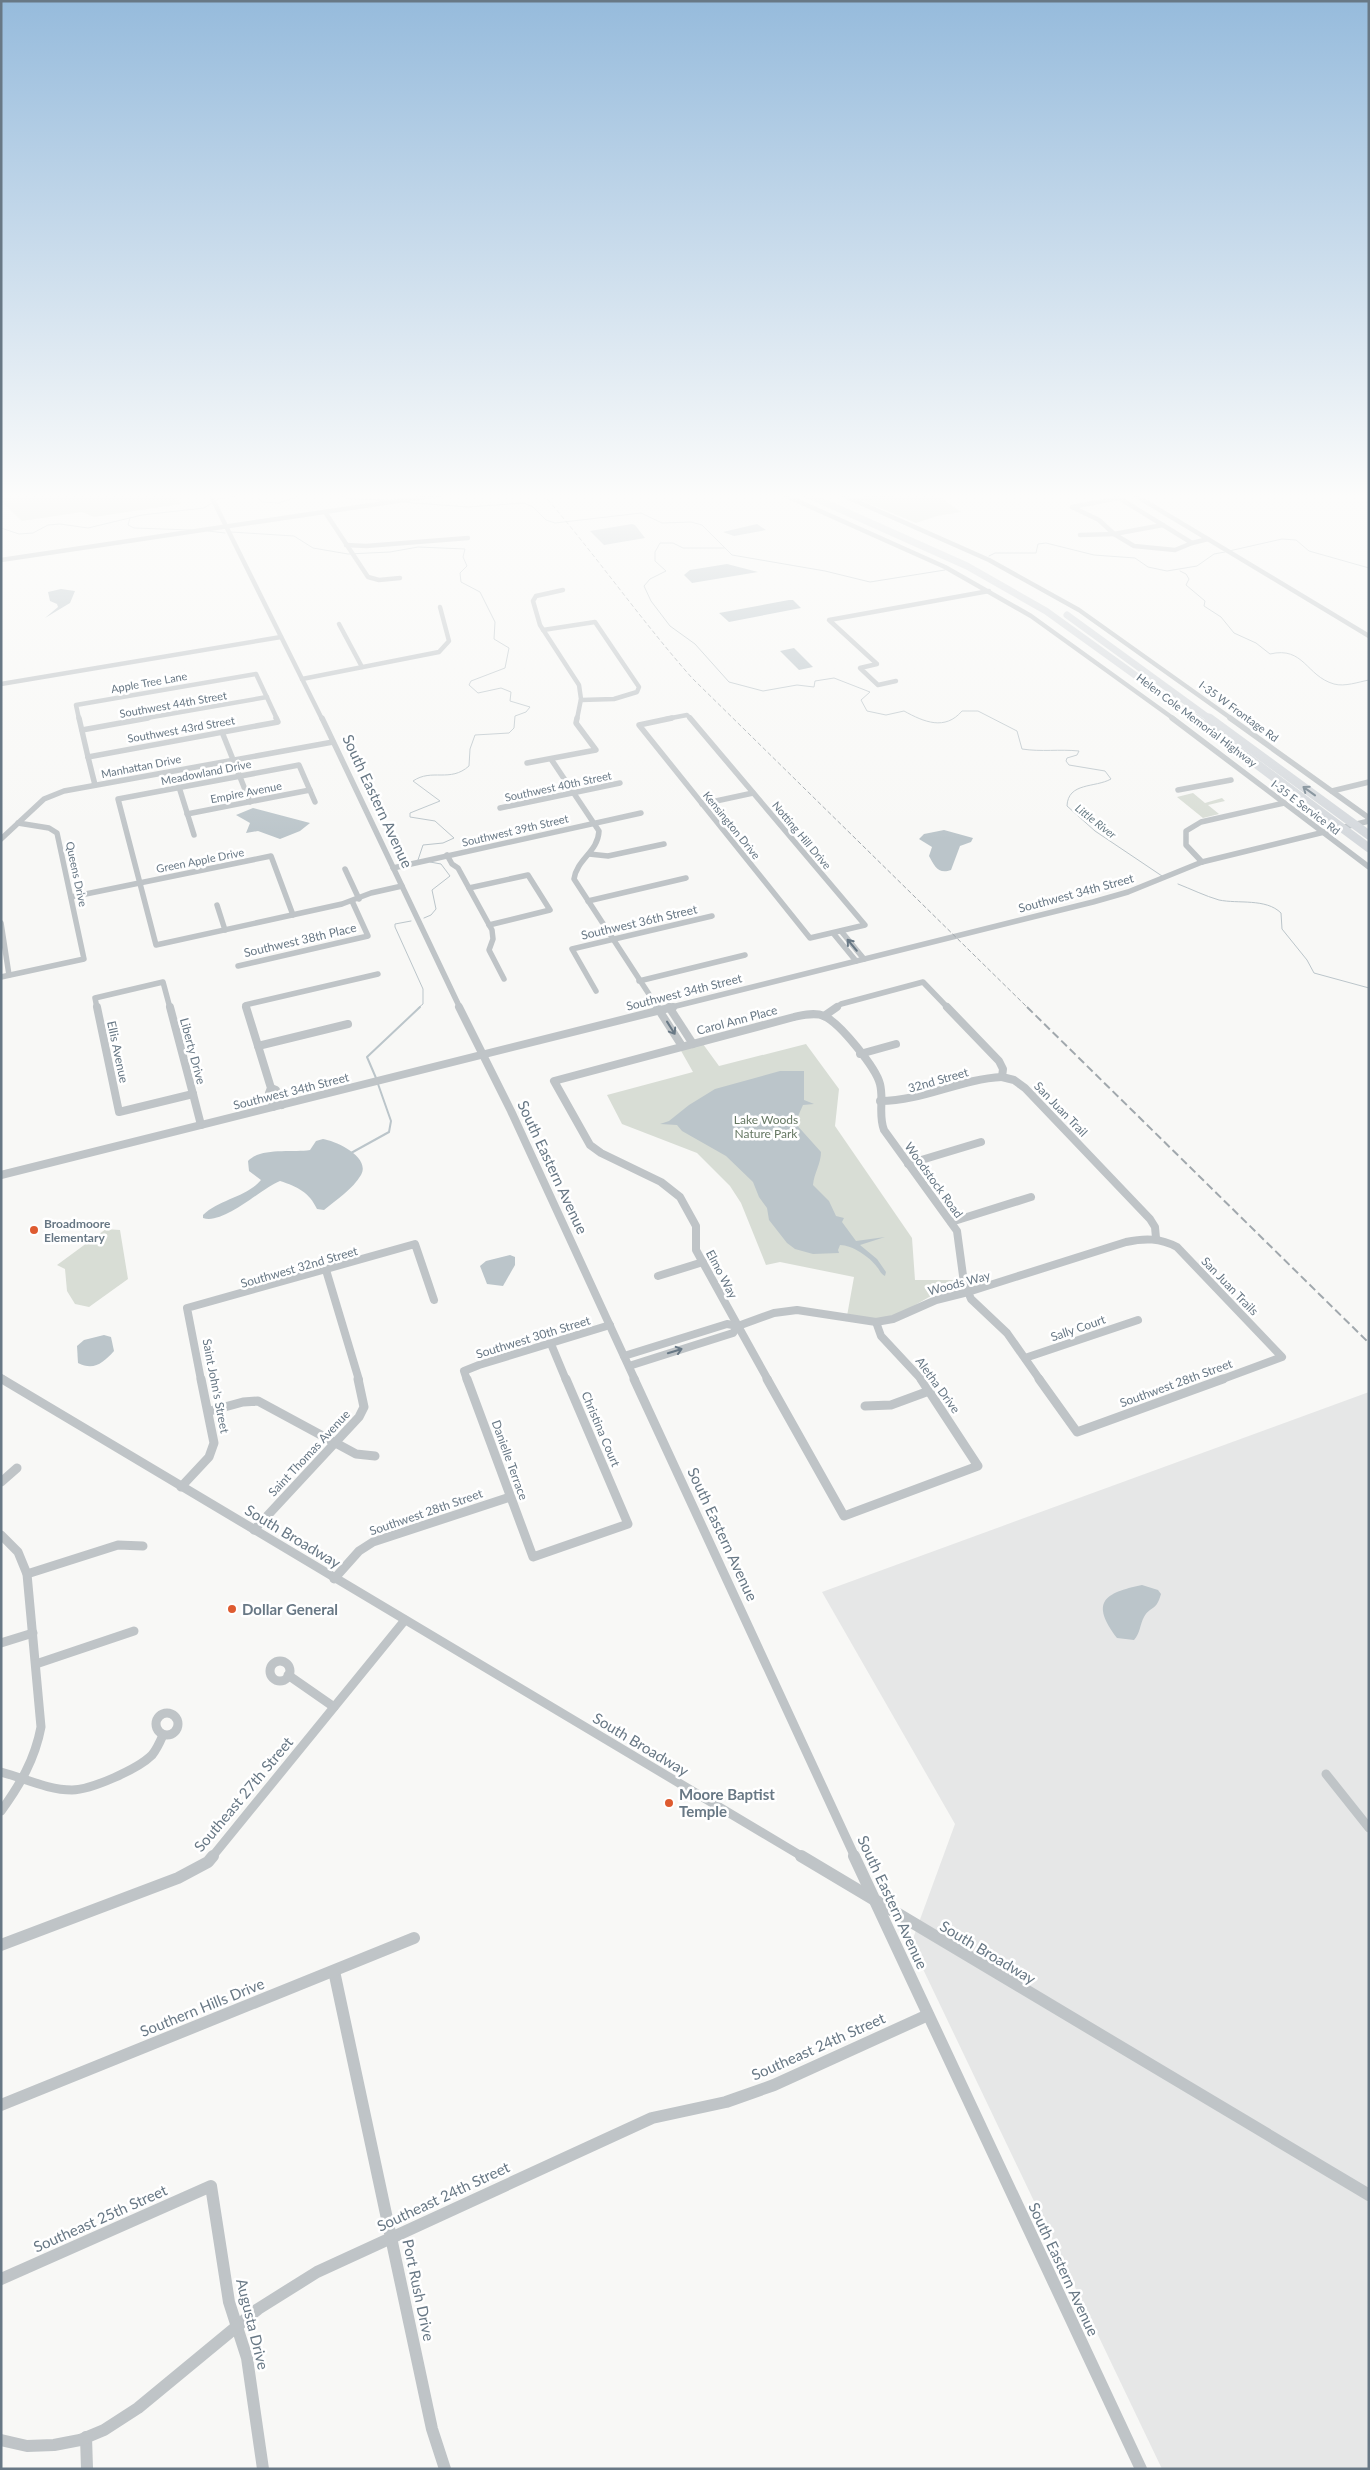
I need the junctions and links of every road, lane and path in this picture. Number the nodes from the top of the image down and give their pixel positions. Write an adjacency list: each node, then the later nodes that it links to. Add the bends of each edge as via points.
1 (267, 609): 13 (street, South Eastern Avenue)
2 (441, 609): 14 (street, via 448,637 444,648 424,656)
3 (534, 609): 11 (street)
4 (888, 609): 16 (street, via 829,620 877,664 860,668 878,685)
5 (1018, 609): 41 (street, I-35 E Service Rd, via 1055,632)
6 (1043, 609): 53 (highway, Helen Cole Memorial Highway, via 1118,661)
7 (1058, 609): 49 (highway, Helen Cole Memorial Highway, one-way to 7)
8 (1076, 609): 36 (street, I-35 W Frontage Rd, via 1121,638)
9 (1324, 609): 12 (street)
10 (339, 624): 14 (street)
11 (543, 630): 19 (street, via 579,686); 19 (street, via 595,622 639,687 637,692 626,697)
12 (1368, 636)
13 (281, 637): 15 (street, South Eastern Avenue); 17 (street)
14 (362, 667): 15 (street)
15 (302, 678): 23 (street, South Eastern Avenue)
16 (896, 681)
17 (1, 684)
18 (267, 697): 21 (street, Southwest 44th Street); 21 (street, Apple Tree Lane, via 256,674 76,705); 22 (street, Southwest 43rd Street, via 278,722)
19 (581, 700): 26 (street, via 576,723 596,750)
20 (687, 715): 38 (street, Notting Hill Drive); 42 (street, Kensington Drive, via 639,724)
21 (82, 730): 24 (street)
22 (222, 732): 24 (street, Southwest 43rd Street); 25 (street)
23 (332, 740): 25 (street, Manhattan Drive); 58 (street, South Eastern Avenue)
24 (88, 757): 32 (street)
25 (233, 759): 28 (street); 32 (street, Manhattan Drive)
26 (551, 759): 27 (street); 37 (street)
27 (526, 764)
28 (239, 776): 33 (street, Meadowland Drive); 34 (street, Meadowland Drive, via 299,765); 39 (street)
29 (1231, 780): 35 (street)
30 (1369, 782): 36 (street)
31 (620, 783): 37 (street, Southwest 40th Street)
32 (95, 785): 48 (street, Manhattan Drive, via 49,796)
33 (179, 788): 45 (street); 61 (street, Meadowland Drive, via 118,799)
34 (310, 790): 39 (street, Empire Avenue); 40 (street)
35 (1178, 790)
36 (1332, 791): 46 (street, I-35 W Frontage Rd)
37 (574, 793): 43 (street, Southwest 40th Street); 47 (street)
38 (753, 793): 42 (street); 73 (street, Notting Hill Drive, via 866,925)
39 (250, 802): 45 (street, Empire Avenue)
40 (315, 802)
41 (1284, 802): 56 (street, via 1191,827 1186,831 1186,845); 57 (street, I-35 E Service Rd)
42 (702, 804): 76 (street, Kensington Drive)
43 (500, 808)
44 (641, 813): 47 (street, Southwest 39th Street)
45 (187, 814): 50 (street)
46 (1369, 819): 56 (street, Southwest 34th Street)
47 (595, 822): 54 (street, via 600,838); 55 (street, Southwest 39th Street)
48 (18, 824): 51 (street, Manhattan Drive); 64 (street, Queens Drive, via 49,828 57,833)
49 (1369, 834)
50 (194, 836)
51 (1, 839)
52 (664, 844): 54 (street, via 608,856)
53 (1369, 848)
54 (590, 854): 66 (street, via 574,874)
55 (451, 855): 58 (street, Southwest 39th Street); 63 (street, via 452,864 458,868)
56 (1202, 862): 79 (street, Southwest 34th Street, via 1128,892)
57 (1369, 867)
58 (393, 868): 62 (street, South Eastern Avenue)
59 (345, 870): 65 (street)
60 (686, 878): 66 (street)
61 (140, 883): 64 (street, Green Apple Drive); 68 (street, Green Apple Drive, via 271,856); 72 (street, via 156,945)
62 (403, 888): 65 (street); 98 (street, South Eastern Avenue)
63 (468, 888): 71 (street); 71 (street, via 528,875 550,910)
64 (72, 897): 83 (street, Queens Drive, via 84,959)
65 (358, 899): 68 (street); 81 (street, Southwest 38th Place, via 368,936)
66 (588, 901): 77 (street)
67 (217, 905): 72 (street)
68 (293, 915): 72 (street)
69 (712, 916): 77 (street, Southwest 36th Street)
70 (1, 924): 75 (street)
71 (489, 925): 85 (street, via 493,939 489,950)
72 (225, 930)
73 (841, 931): 74 (street, Notting Hill Drive); 79 (street, one-way to 73)
74 (833, 933): 76 (street, Notting Hill Drive); 80 (street)
75 (2, 935): 83 (street)
76 (810, 938)
77 (612, 939): 86 (street); 87 (street, Southwest 36th Street, via 572,949)
78 (745, 955): 86 (street)
79 (864, 959): 80 (street, Southwest 34th Street)
80 (856, 961): 89 (street, Southwest 34th Street)
81 (238, 966)
82 (378, 974): 95 (street, via 245,1005)
83 (9, 975): 84 (street)
84 (1, 977)
85 (504, 979)
86 (639, 981): 90 (street)
87 (596, 991)
88 (95, 998): 102 (street, Liberty Drive, via 164,982); 102 (street, Ellis Avenue, via 119,1112)
89 (669, 1007): 90 (street, Southwest 34th Street); 93 (street)
90 (658, 1010): 96 (street, one-way to 96); 98 (street, Southwest 34th Street)
91 (824, 1016): 93 (street, Carol Ann Place, via 802,1016); 97 (street, Woodstock Road, via 840,1028); 99 (street, via 841,1004 924,982 999,1061)
92 (348, 1024): 95 (street)
93 (693, 1044): 96 (street, Carol Ann Place)
94 (896, 1044): 97 (street)
95 (258, 1046): 101 (street)
96 (682, 1046): 100 (street, Carol Ann Place)
97 (860, 1054): 103 (street, Woodstock Road, via 878,1080)
98 (482, 1055): 104 (street, Southwest 34th Street); 121 (street, South Eastern Avenue)
99 (1002, 1077): 103 (street, 32nd Street, via 983,1078 904,1101); 112 (street, San Juan Trail, via 1025,1088 1144,1212 1155,1227)
100 (554, 1080): 113 (street, Elmo Way, via 594,1150 650,1175 680,1197 694,1219 694,1245)
101 (271, 1088): 104 (street, via 276,1090); 105 (street, via 269,1093)
102 (193, 1094): 106 (street, Liberty Drive)
103 (880, 1101): 108 (street, Woodstock Road, via 881,1124)
104 (282, 1105): 105 (street, Southwest 34th Street)
105 (273, 1107): 106 (street, Southwest 34th Street)
106 (201, 1125): 109 (street, Southwest 34th Street)
107 (982, 1142): 108 (street)
108 (908, 1164): 111 (street, Woodstock Road)
109 (1, 1175)
110 (1031, 1197): 111 (street)
111 (951, 1222): 116 (street, Woodstock Road, via 959,1236)
112 (1156, 1238): 116 (street, Woods Way, via 1126,1242); 124 (street, San Juan Trails, via 1176,1246)
113 (703, 1262): 115 (street); 122 (street, Elmo Way)
114 (326, 1270): 117 (street, Southwest 32nd Street, via 415,1244); 118 (street, Southwest 32nd Street); 132 (street, Saint Thomas Avenue, via 364,1401 359,1417)
115 (658, 1276)
116 (967, 1293): 120 (street, Woods Way, via 928,1302 904,1316); 125 (street, via 1007,1332)
117 (434, 1300)
118 (187, 1308): 131 (street, Saint John's Street)
119 (1138, 1320): 125 (street, Sally Court)
120 (876, 1322): 122 (street, Woods Way, via 794,1310); 129 (street, Aletha Drive, via 881,1336 918,1374)
121 (610, 1325): 123 (street, Southwest 30th Street); 126 (street, South Eastern Avenue)
122 (738, 1326): 126 (street, Woods Way, via 733,1333); 134 (street, Elmo Way, via 844,1516)
123 (551, 1344): 127 (street, Southwest 30th Street); 142 (street, Christina Court, via 628,1524)
124 (1282, 1357): 125 (street, Southwest 28th Street, via 1077,1432)
125 (1025, 1358)
126 (626, 1361): 158 (street, South Eastern Avenue)
127 (464, 1371): 138 (street, Danielle Terrace)
128 (1, 1378): 137 (street, South Broadway)
129 (929, 1391): 130 (street, via 890,1404); 134 (street, Aletha Drive)
130 (865, 1406)
131 (210, 1411): 132 (street, via 258,1401); 137 (street, Saint John's Street, via 213,1450)
132 (335, 1443): 133 (street, via 356,1454); 139 (street, Saint Thomas Avenue)
133 (375, 1456)
134 (978, 1466)
135 (18, 1468): 136 (street)
136 (1, 1482)
137 (182, 1487): 139 (street, South Broadway)
138 (510, 1497): 142 (street, Danielle Terrace); 144 (street, Southwest 28th Street, via 373,1542 359,1551)
139 (254, 1530): 144 (street, South Broadway)
140 (1, 1535): 143 (street, via 24,1560)
141 (142, 1546): 143 (street, via 118,1545)
142 (533, 1557)
143 (27, 1574): 147 (street)
144 (334, 1578): 145 (street, South Broadway)
145 (405, 1620): 151 (street, Southeast 27th Street); 158 (street, South Broadway)
146 (134, 1632): 149 (street)
147 (33, 1633): 148 (street); 149 (street)
148 (1, 1643)
149 (36, 1664): 155 (street, via 41,1727)
150 (288, 1675): 151 (street)
151 (334, 1707): 160 (street, Southeast 27th Street, via 208,1862 178,1878)
152 (163, 1735): 155 (street, via 147,1760 130,1770 80,1788 59,1788)
153 (1, 1772): 155 (street)
154 (1326, 1774): 157 (street)
155 (24, 1779): 156 (street)
156 (1, 1811)
157 (1369, 1828)
158 (877, 1902): 162 (street, South Eastern Avenue); 165 (street, South Broadway)
159 (414, 1938): 161 (street, Southern Hills Drive)
160 (1, 1945)
161 (334, 1970): 163 (street, Southern Hills Drive); 166 (street, Port Rush Drive)
162 (928, 2015): 166 (street, Southeast 24th Street, via 774,2086 726,2102 652,2118); 174 (street, South Eastern Avenue)
163 (1, 2105)
164 (211, 2186): 167 (street, Southeast 25th Street); 168 (street, Augusta Drive, via 228,2302)
165 (1369, 2195)
166 (391, 2238): 168 (street, Southeast 24th Street, via 298,2281); 173 (street, Port Rush Drive, via 432,2429)
167 (1, 2279)
168 (237, 2327): 169 (street, Southeast 24th Street, via 121,2419); 172 (street, Augusta Drive, via 247,2358)
169 (86, 2437): 170 (street, Southeast 24th Street, via 52,2446); 171 (street)
170 (1, 2440)
171 (87, 2469)
172 (263, 2469)
173 (445, 2469)
174 (1141, 2469)

